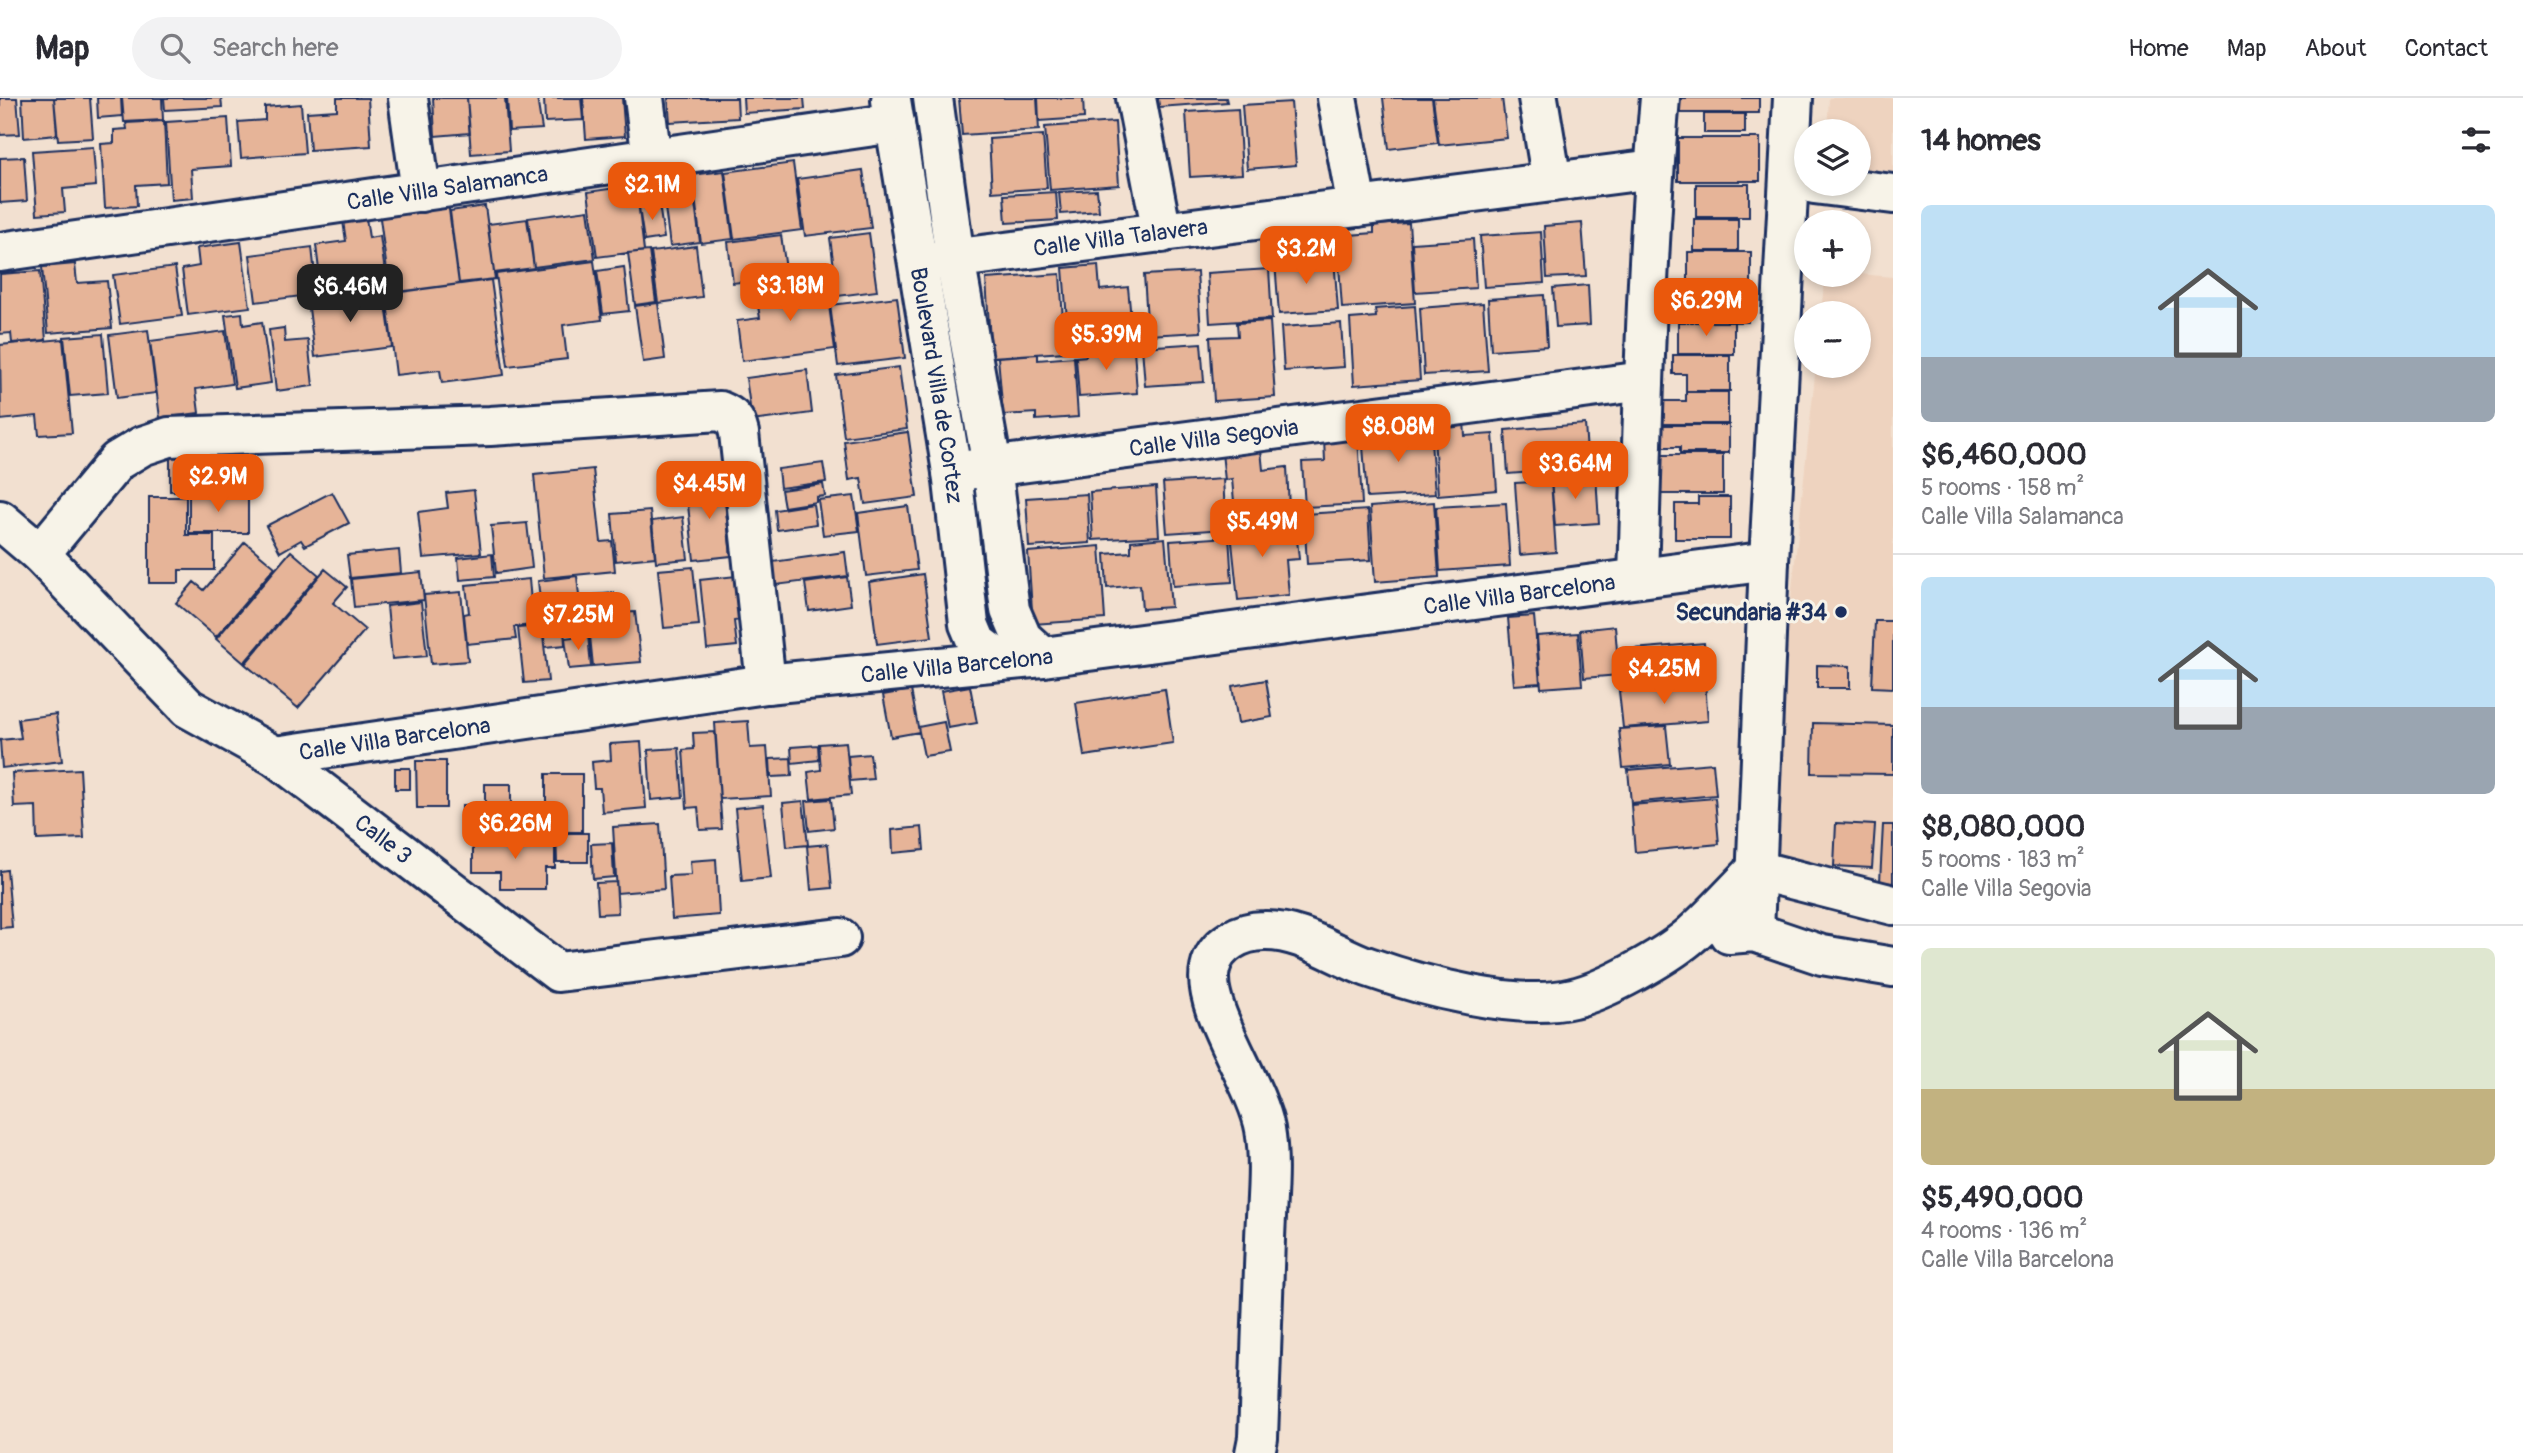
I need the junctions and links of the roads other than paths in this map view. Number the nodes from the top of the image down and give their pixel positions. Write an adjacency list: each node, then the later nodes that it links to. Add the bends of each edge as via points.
1 (408, 98): 15 (street)
2 (643, 98): 11 (street)
3 (933, 98): 21 (street, Boulevard Villa de Cortez)
4 (1136, 98): 19 (street)
5 (1337, 98): 18 (street)
6 (1538, 98): 13 (street)
7 (1660, 98): 12 (street, Calle Villa Barcelona)
8 (1793, 98): 10 (street)
9 (893, 111): 11 (street, Calle Villa Salamanca); 21 (street, Boulevard Villa de Cortez)
10 (1795, 119)
11 (652, 159): 15 (street, Calle Villa Salamanca)
12 (1654, 169): 13 (street, Calle Villa Talavera); 22 (street, Calle Villa Barcelona)
13 (1552, 182): 18 (street, Calle Villa Talavera)
14 (1871, 191): 16 (street)
15 (421, 192): 20 (street, Calle Villa Salamanca)
16 (1893, 194)
17 (1801, 196): 27 (street)
18 (1357, 207): 19 (street, Calle Villa Talavera)
19 (1162, 233): 21 (street, Calle Villa Talavera)
20 (0, 252)
21 (937, 261): 23 (street, Boulevard Villa de Cortez); 24 (street, Boulevard Villa de Cortez)
22 (1644, 381): 23 (street, Calle Villa Segovia); 28 (street, Calle Villa Barcelona)
23 (992, 466): 24 (street, Calle Villa Segovia); 29 (street, Boulevard Villa de Cortez, via 1010,610 1022,638)
24 (952, 472): 30 (street, Boulevard Villa de Cortez, via 969,624 977,643)
25 (0, 520): 26 (street, Calle 3)
26 (40, 554): 31 (street, via 117,461 169,437 490,426 720,411 737,422 739,433); 32 (street, Calle 3, via 188,708)
27 (1769, 561): 28 (street, Calle Villa Barcelona); 33 (street)
28 (1639, 578): 29 (street, Calle Villa Barcelona)
29 (1043, 657): 30 (street, Calle Villa Barcelona)
30 (1001, 661): 31 (street, Calle Villa Barcelona)
31 (766, 684): 32 (street, Calle Villa Barcelona)
32 (275, 756): 37 (street, Calle 3, via 558,971)
33 (1756, 870): 34 (street); 35 (street); 36 (street)
34 (1893, 905)
35 (1754, 932): 36 (street); 38 (street, via 1822,955)
36 (1688, 937): 39 (street, via 1606,987 1541,1003 1432,985 1367,967 1289,934 1244,934 1216,953 1209,989 1265,1129)
37 (840, 938)
38 (1893, 967)
39 (1255, 1453)

